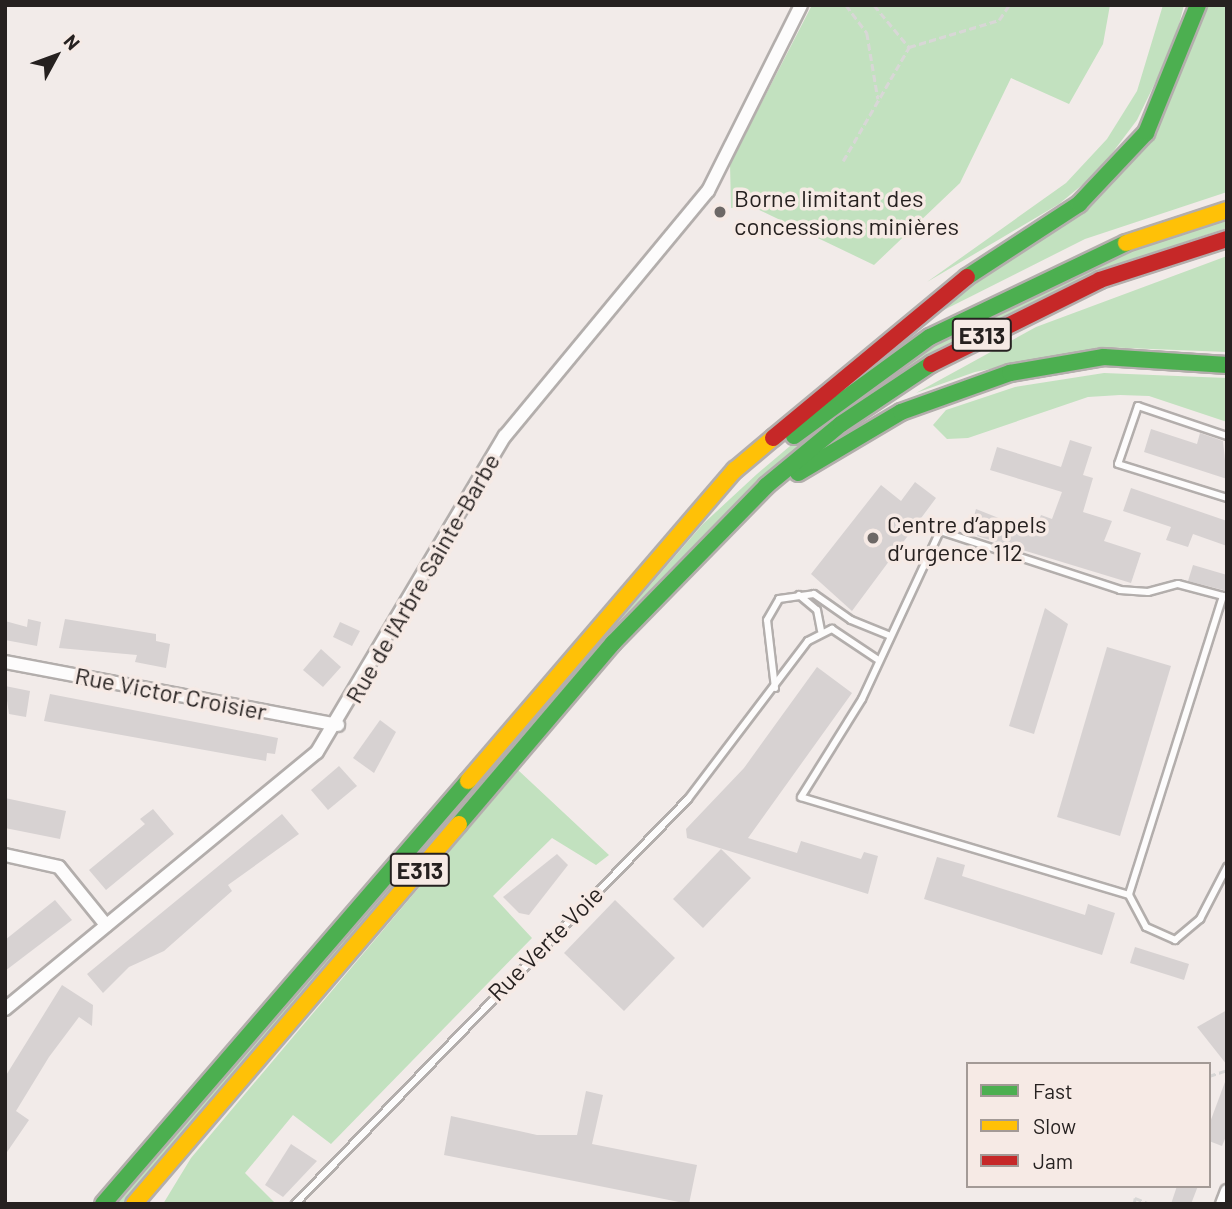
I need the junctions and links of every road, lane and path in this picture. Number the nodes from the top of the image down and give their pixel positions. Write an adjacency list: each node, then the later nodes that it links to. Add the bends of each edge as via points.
1 (802, 5): 23 (street, Rue de l'Arbre Sainte-Barbe, via 708,191 505,436 437,542)
2 (846, 5): 7 (path, via 867,33)
3 (874, 5): 6 (path)
4 (1009, 5): 6 (path, via 999,20)
5 (1198, 5): 15 (highway, via 1170,89 1146,133 1108,177 1079,204 952,287 845,373 735,470)
6 (909, 47): 7 (path)
7 (878, 100): 8 (path)
8 (843, 161)
9 (1227, 209): 15 (highway, E313, via 1091,255 930,337 850,391)
10 (1227, 239): 13 (highway, E313, via 1100,280 948,352 860,411)
11 (1227, 365): 13 (highway, via 1104,357 1010,373 901,412)
12 (1227, 436): 14 (lane, via 1138,406 1118,464)
13 (766, 486): 29 (highway, E313, via 613,643)
14 (1227, 498)
15 (699, 513): 31 (highway, E313)
16 (794, 593): 18 (lane, via 817,610); 19 (lane, via 814,594 851,620); 22 (lane, via 779,599 767,621)
17 (1225, 597): 19 (lane, via 1178,584 1148,592 1120,590 940,531); 26 (lane)
18 (821, 631): 20 (lane, via 847,633); 22 (lane, Rue Verte Voie)
19 (888, 635): 20 (lane)
20 (877, 659): 26 (lane, via 862,699 801,796)
21 (5, 662): 23 (street, Rue Victor Croisier)
22 (775, 688): 34 (lane, Rue Verte Voie, via 688,799)
23 (338, 725): 27 (street, Rue de l'Arbre Sainte-Barbe, via 317,751)
24 (5, 855): 27 (street, via 59,867)
25 (1226, 869): 26 (lane, via 1200,919 1175,940 1146,927)
26 (1129, 895)
27 (106, 925): 28 (street, Rue de l'Arbre Sainte-Barbe)
28 (5, 1009)
29 (168, 1167): 32 (highway, E313); 33 (highway)
30 (1227, 1191): 37 (street)
31 (103, 1204)
32 (134, 1204)
33 (150, 1204)
34 (295, 1204)
35 (1134, 1204): 36 (path, via 1135,1198)
36 (1150, 1204)
37 (1222, 1204)

